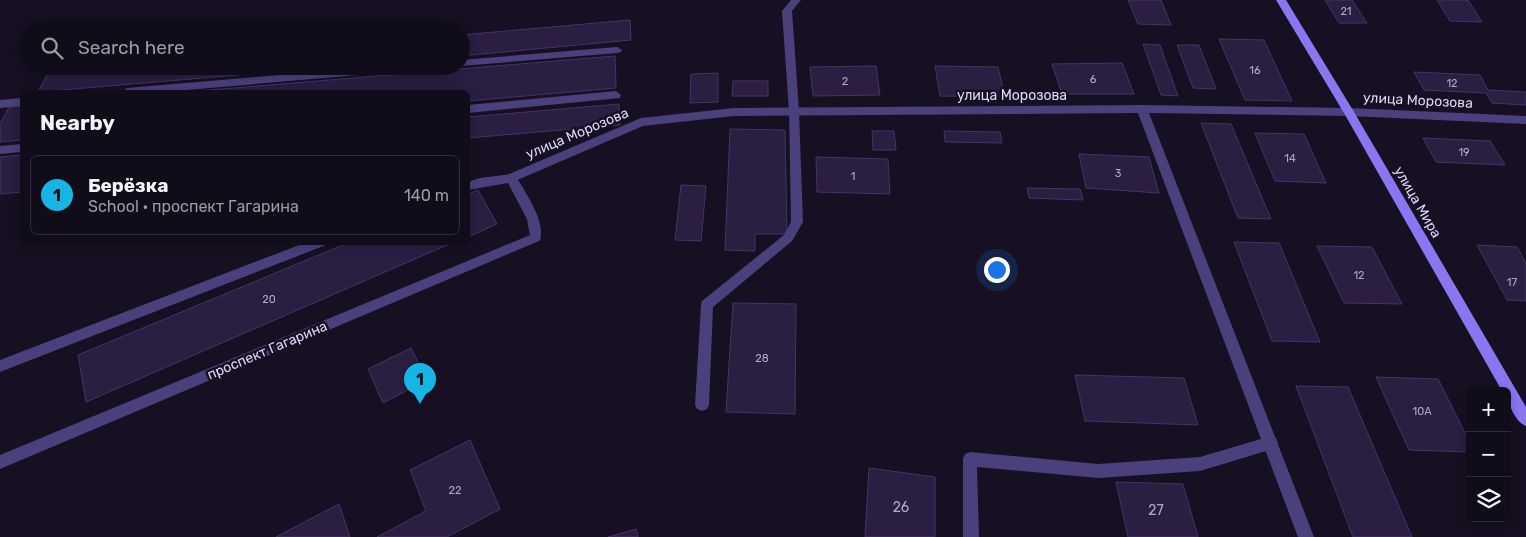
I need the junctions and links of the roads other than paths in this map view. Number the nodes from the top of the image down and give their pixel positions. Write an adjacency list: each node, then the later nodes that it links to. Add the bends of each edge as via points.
1 (796, 0): 12 (street, via 787,10)
2 (1281, 0): 13 (street, улица Мира)
3 (617, 50): 4 (street)
4 (470, 62)
5 (324, 75): 6 (street)
6 (150, 90)
7 (616, 96): 10 (street)
8 (20, 102): 9 (street)
9 (0, 104)
10 (470, 109)
11 (1142, 109): 12 (street, улица Морозова); 13 (street, улица Морозова); 23 (street)
12 (794, 112): 17 (street, улица Морозова, via 734,112 641,122); 21 (street, via 797,222 788,238 707,305)
13 (1349, 112): 14 (street, улица Морозова); 22 (street, улица Мира)
14 (1526, 120)
15 (20, 148): 16 (street)
16 (0, 150)
17 (511, 178): 18 (street, улица Морозова); 24 (street, проспект Гагарина, via 533,219 535,238)
18 (470, 185)
19 (314, 245): 20 (street)
20 (0, 366)
21 (702, 406)
22 (1526, 420)
23 (1271, 443): 25 (street, via 1200,464 1098,471 970,459); 26 (street)
24 (0, 462)
25 (971, 537)
26 (1306, 537)

